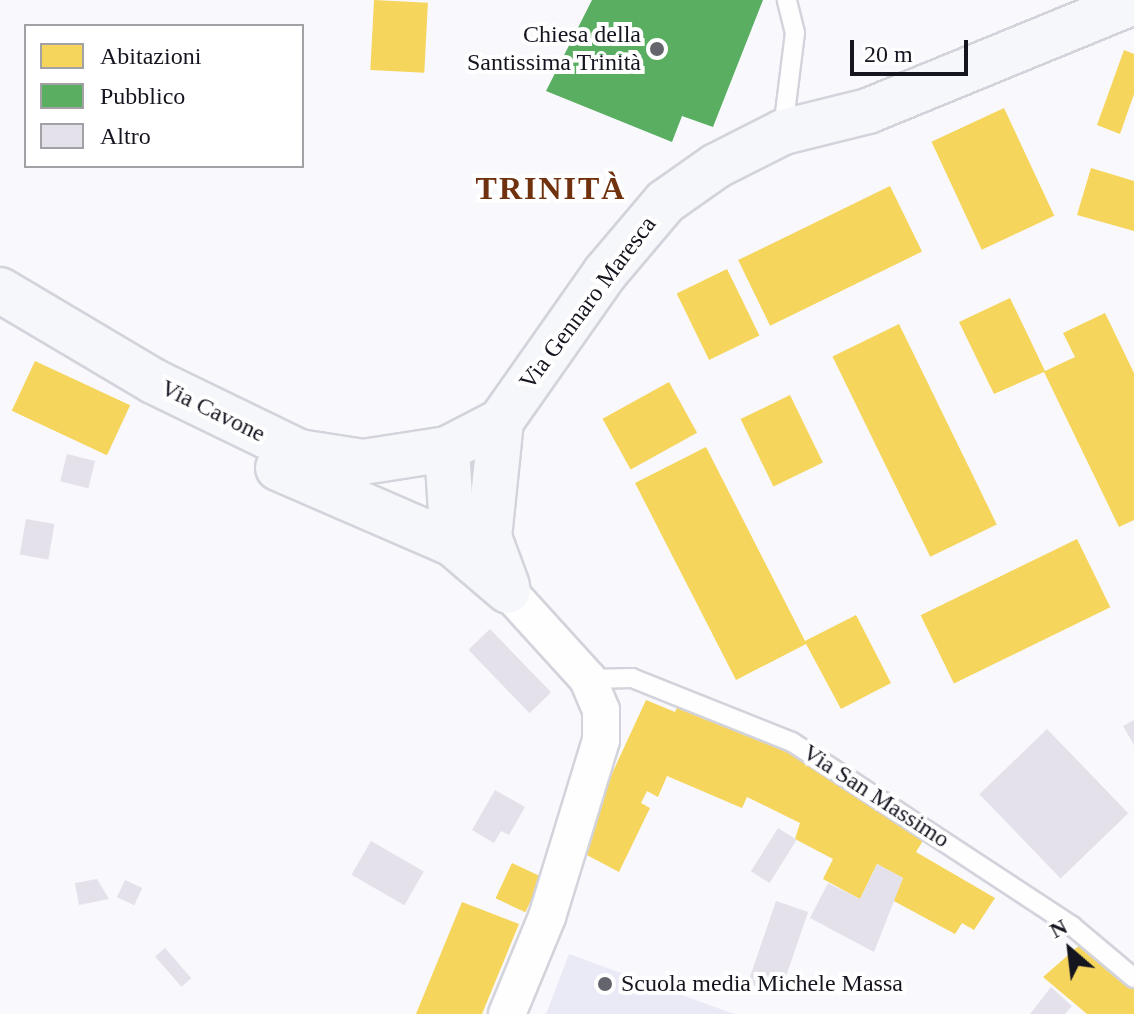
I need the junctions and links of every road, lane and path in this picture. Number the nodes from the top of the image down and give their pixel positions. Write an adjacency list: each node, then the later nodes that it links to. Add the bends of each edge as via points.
1 (787, 0): 3 (lane, via 795,33)
2 (1134, 2): 3 (main road, Via Gennaro Maresca, via 868,111)
3 (783, 132): 6 (main road, Via Gennaro Maresca, via 716,166 665,202)
4 (0, 290): 5 (main road, Via Cavone)
5 (153, 381): 7 (main road, Via Cavone, via 299,452 331,460 398,461); 8 (main road, via 192,424 238,451)
6 (501, 421): 7 (main road, Via Gennaro Maresca); 9 (main road, via 489,537)
7 (447, 449): 8 (main road)
8 (453, 544): 9 (main road)
9 (508, 591): 10 (street)
10 (588, 679): 11 (lane, Via San Massimo, via 632,678 792,742 1072,926); 12 (street, via 601,710 601,740 547,917)
11 (1134, 978)
12 (507, 1014)

